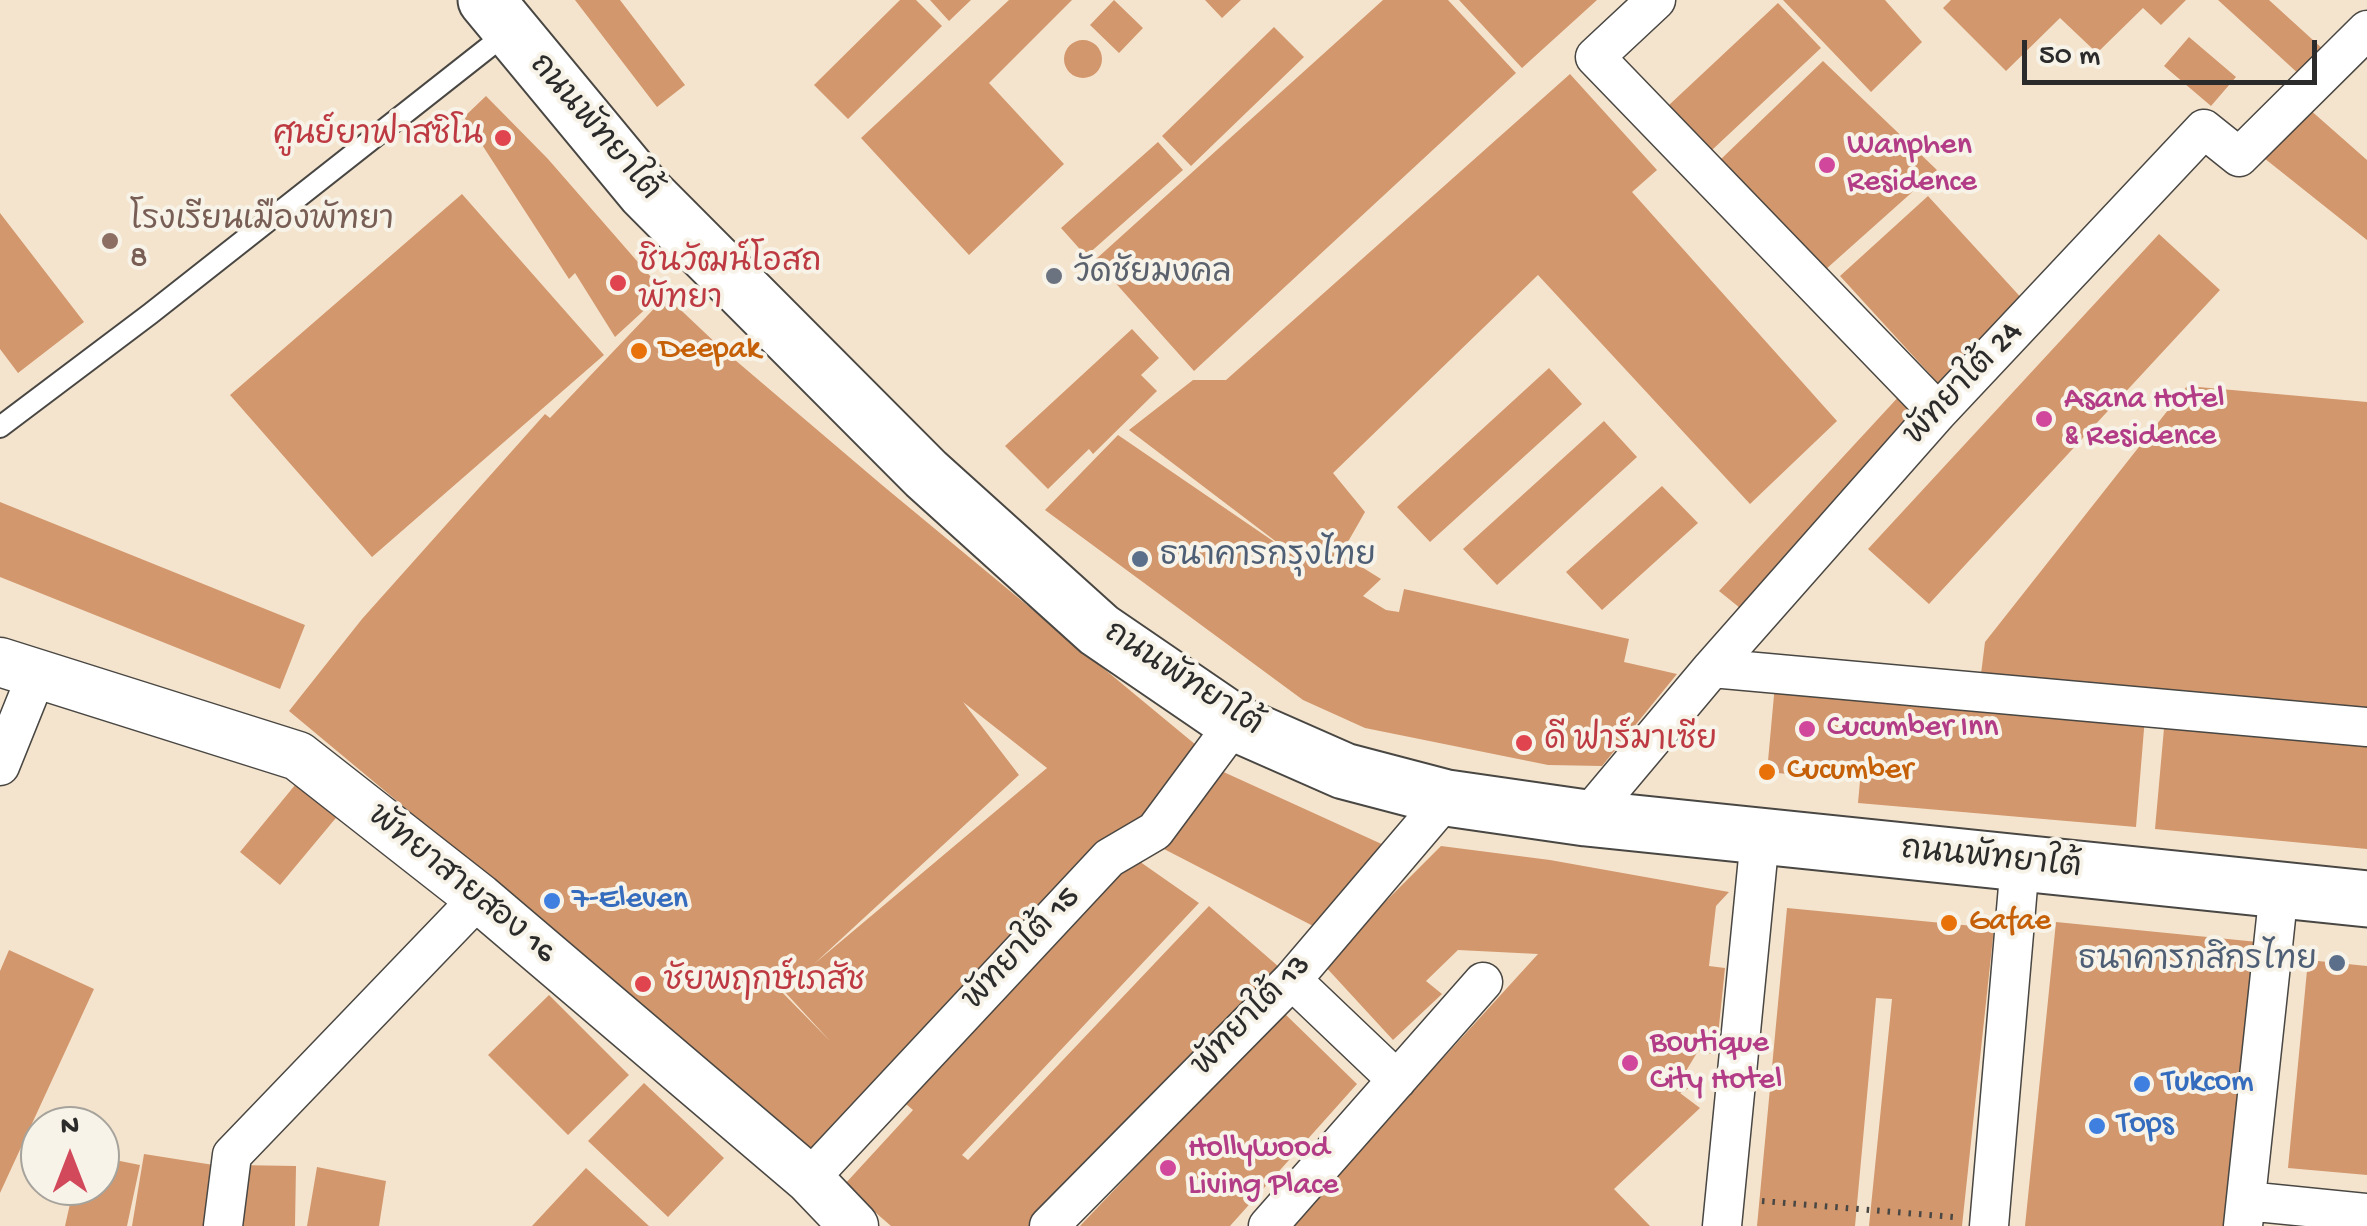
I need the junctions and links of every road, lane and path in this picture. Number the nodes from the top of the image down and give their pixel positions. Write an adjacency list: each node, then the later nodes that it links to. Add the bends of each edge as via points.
1 (1656, 0): 4 (street, via 1594,57)
2 (498, 15): 5 (lane); 8 (main road, ถนนพัทยาใต้, via 645,192 926,474 1099,630)
3 (2367, 30): 4 (street, พัทยาใต้ 24, via 2239,157 2204,129)
4 (1938, 412): 7 (street, พัทยาใต้ 24)
5 (3, 419)
6 (18, 668): 10 (street); 16 (street, พัทยาสายสอง 16, via 298,756)
7 (1712, 668): 9 (street); 12 (street, พัทยาใต้ 24)
8 (1235, 723): 11 (main road, ถนนพัทยาใต้, via 1344,771); 21 (street, พัทยาใต้ 15, via 1155,832 1109,858)
9 (2367, 727)
10 (0, 766)
11 (1447, 798): 12 (main road, ถนนพัทยาใต้); 18 (street, พัทยาใต้ 13)
12 (1586, 818): 13 (main road, ถนนพัทยาใต้)
13 (1760, 837): 14 (main road, ถนนพัทยาใต้); 22 (street)
14 (2020, 864): 15 (main road, ถนนพัทยาใต้); 25 (street)
15 (2279, 890): 17 (main road, ถนนพัทยาใต้); 24 (street)
16 (479, 898): 21 (street, พัทยาสายสอง 16); 26 (street, via 232,1155)
17 (2367, 898)
18 (1292, 980): 20 (street); 28 (street, พัทยาใต้ 13)
19 (1483, 982): 20 (street)
20 (1398, 1080): 29 (street)
21 (809, 1179): 27 (street, พัทยาสายสอง 16)
22 (1723, 1212): 25 (path)
23 (2367, 1213): 24 (street)
24 (2244, 1214)
25 (1990, 1223)
26 (223, 1226)
27 (854, 1226)
28 (1049, 1226)
29 (1268, 1226)

